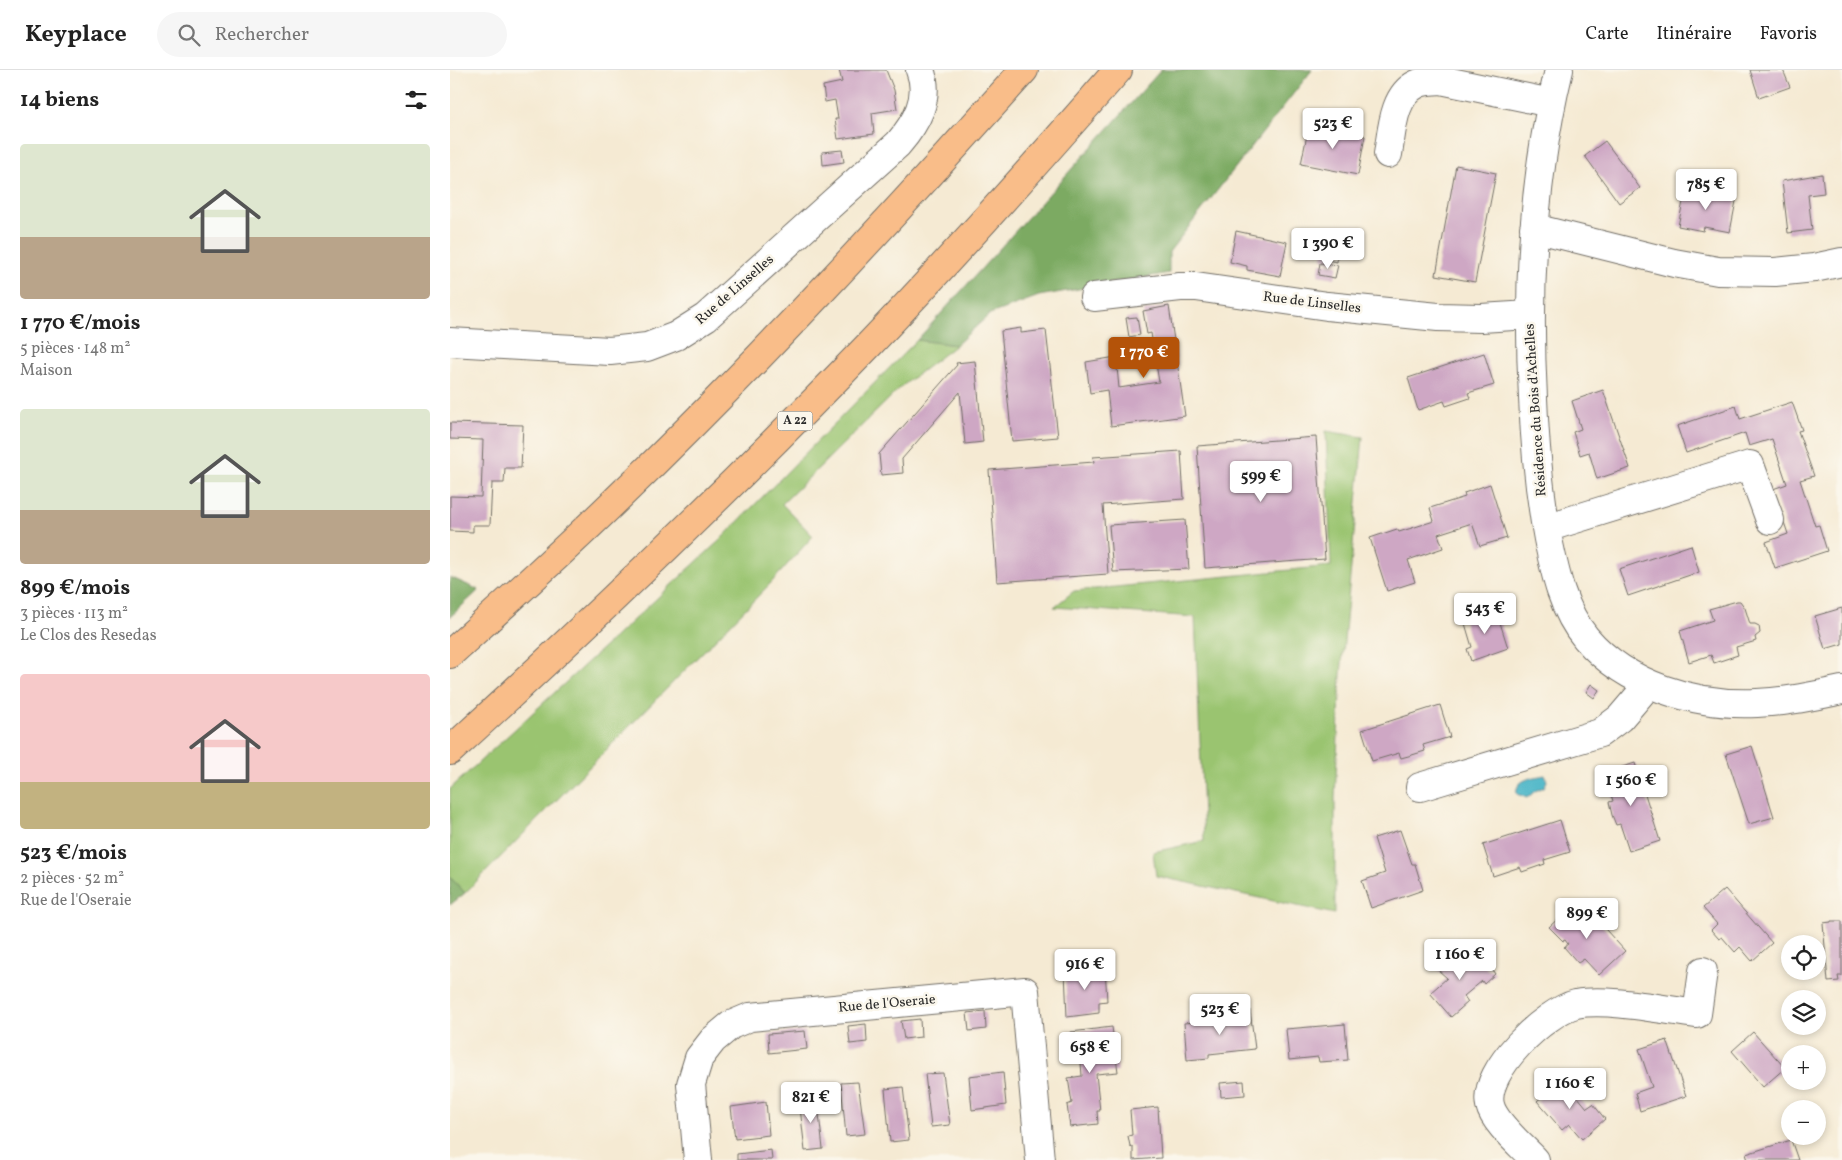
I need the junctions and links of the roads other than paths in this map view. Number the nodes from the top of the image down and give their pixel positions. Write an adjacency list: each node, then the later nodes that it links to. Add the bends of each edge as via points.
1 (920, 70): 11 (street, Rue de Linselles, via 923,101 913,125 888,154 706,317 676,336 647,347 610,351)
2 (1024, 70): 14 (highway, via 768,348 618,498)
3 (1118, 70): 17 (highway, A 22, via 969,237 772,444 573,638)
4 (1559, 70): 5 (street, Résidence du Bois d'Achelles)
5 (1551, 103): 6 (street, via 1441,80 1416,84 1398,108); 7 (street, Résidence du Bois d'Achelles)
6 (1388, 154)
7 (1534, 228): 8 (street, via 1718,271 1775,272); 10 (street, Résidence du Bois d'Achelles)
8 (1842, 262)
9 (1094, 297): 10 (street, Rue de Linselles, via 1196,287 1327,306 1438,317)
10 (1530, 315): 13 (street, Résidence du Bois d'Achelles, via 1535,447)
11 (450, 342)
12 (1770, 520): 13 (street, via 1750,465)
13 (1546, 528): 15 (street, Résidence du Bois d'Achelles, via 1562,595 1578,627 1608,658)
14 (450, 654)
15 (1649, 684): 16 (street, Résidence du Bois d'Achelles, via 1680,695 1741,704); 18 (street, via 1620,718 1600,733)
16 (1842, 690)
17 (450, 751)
18 (1420, 786)
19 (1703, 971): 22 (street, via 1697,1014 1596,1003 1571,1006 1550,1018 1507,1057 1490,1087 1490,1106 1502,1125)
20 (698, 1160): 21 (street, Rue de l'Oseraie, via 691,1084 699,1058 712,1040 731,1025 750,1017 1025,991)
21 (1040, 1160)
22 (1535, 1160)

